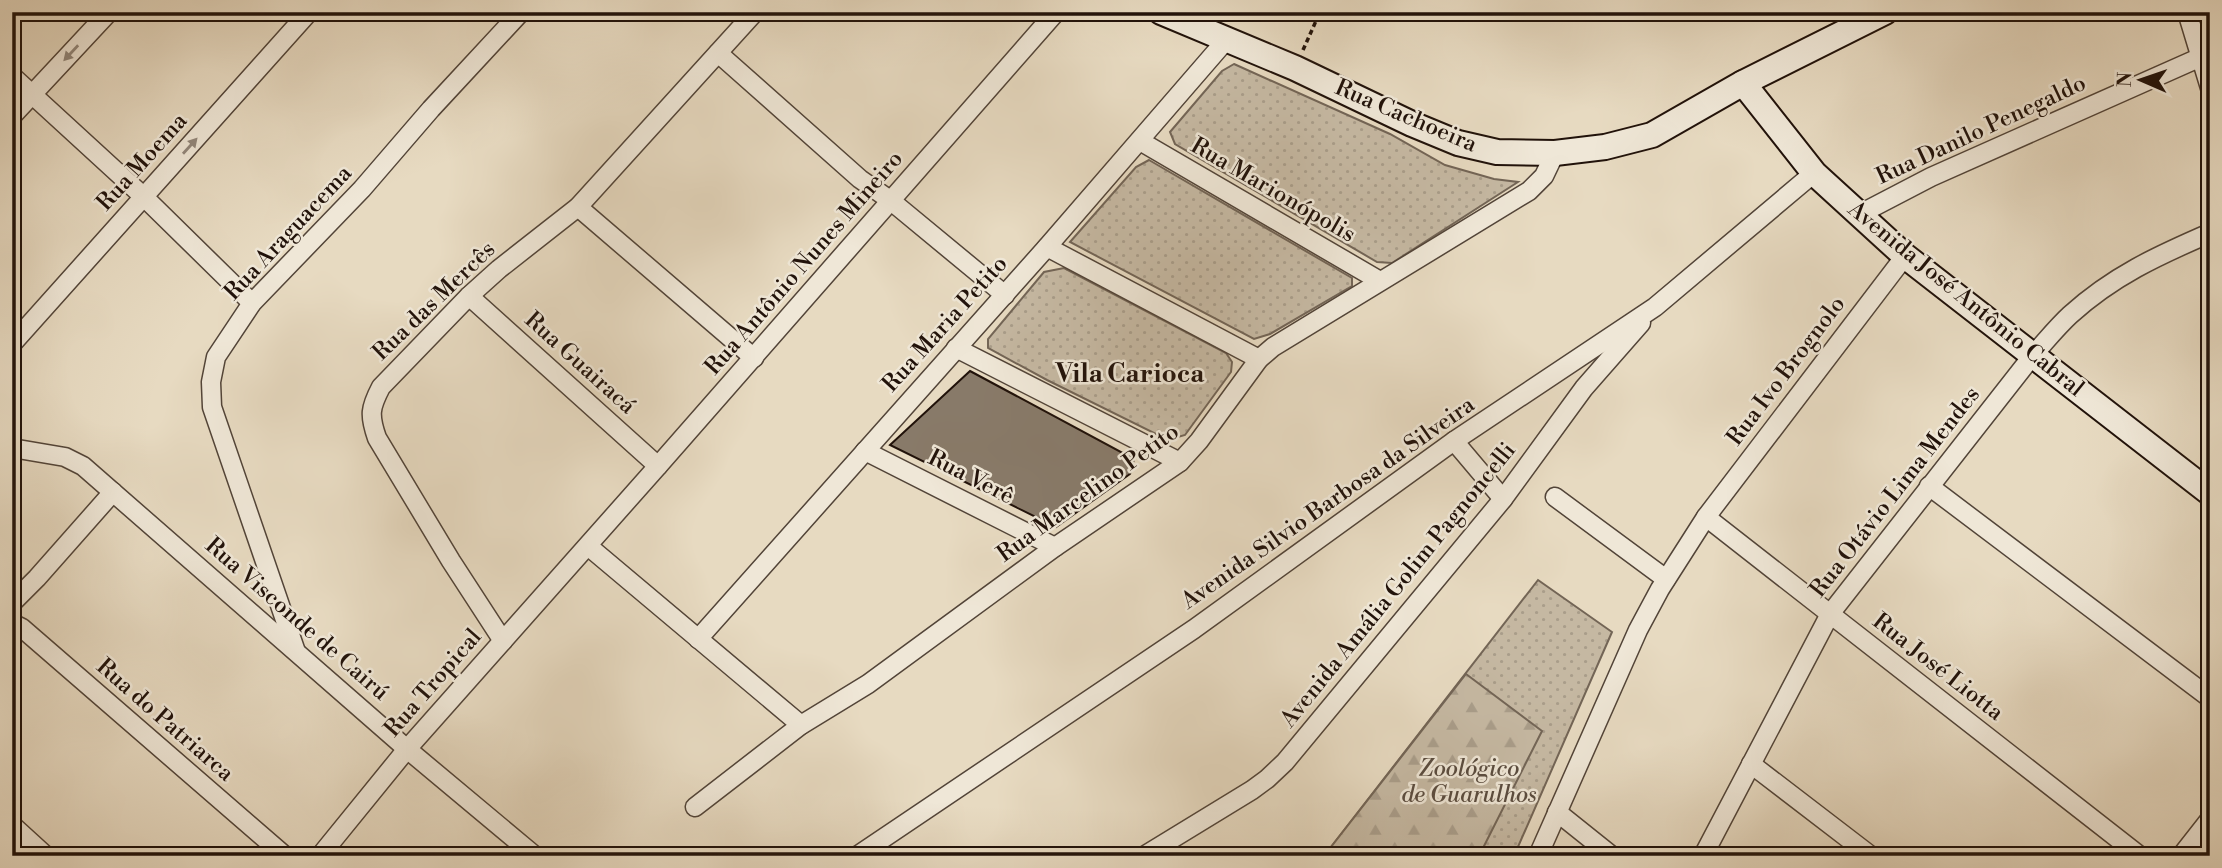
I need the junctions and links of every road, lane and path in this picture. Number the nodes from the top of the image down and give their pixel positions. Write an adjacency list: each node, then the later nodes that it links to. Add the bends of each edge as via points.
1 (109, 12): 17 (street, one-way to 17)
2 (309, 12): 22 (street, Rua Moema, one-way to 2)
3 (521, 12): 32 (street, Rua Araguacema)
4 (755, 12): 11 (street, Rua das Mercês)
5 (1056, 12): 23 (street, Rua Antônio Nunes Mineiro)
6 (1161, 12): 10 (main road, Rua Cachoeira)
7 (1320, 12): 13 (path)
8 (1885, 12): 15 (main road, Rua Cachoeira)
9 (2187, 12): 12 (street)
10 (1227, 39): 13 (main road, Rua Cachoeira); 19 (street, Rua Maria Petito)
11 (718, 53): 23 (street); 24 (street, Rua das Mercês)
12 (2201, 57): 16 (street); 25 (street, Rua Danilo Penegaldo, via 1931,177)
13 (1294, 68): 20 (main road, Rua Cachoeira, via 1458,143 1497,152)
14 (12, 76): 17 (street)
15 (1743, 83): 20 (main road, Rua Cachoeira, via 1652,135); 21 (main road, Avenida José Antônio Cabral)
16 (2210, 88)
17 (33, 94): 18 (street); 22 (street)
18 (12, 116)
19 (1140, 141): 27 (street, Rua Maria Petito); 29 (street, Rua Marionópolis)
20 (1555, 153): 29 (street, Rua Marcelino Petito, via 1544,176 1529,191)
21 (1814, 173): 25 (main road, Avenida José Antônio Cabral); 33 (street, Avenida Silvio Barbosa da Silveira)
22 (144, 197): 32 (street); 34 (street, Rua Moema)
23 (890, 201): 30 (street); 37 (street, Rua Antônio Nunes Mineiro)
24 (578, 207): 31 (street, Rua das Mercês); 37 (street)
25 (1858, 215): 28 (main road, Avenida José Antônio Cabral)
26 (2210, 233): 36 (street, Rua Otávio Lima Mendes, via 2148,260 2108,285 2068,316)
27 (1047, 247): 30 (street, Rua Maria Petito); 38 (street)
28 (1905, 256): 36 (main road, Avenida José Antônio Cabral); 49 (street, Rua Ivo Brognolo)
29 (1380, 281): 38 (street, Rua Marcelino Petito)
30 (1005, 295): 35 (street, Rua Maria Petito)
31 (468, 296): 43 (street, Rua Guairacá); 57 (street, Rua das Mercês, via 381,387 372,405 371,421)
32 (252, 303): 58 (street, Rua Araguacema, via 216,357 212,407)
33 (1655, 307): 39 (street, Avenida Silvio Barbosa da Silveira); 48 (street, Avenida Amália Golim Pagnoncelli, via 1584,388)
34 (12, 344)
35 (957, 348): 41 (street, Rua Maria Petito); 42 (street)
36 (2033, 355): 44 (street, Rua Otávio Lima Mendes); 46 (main road, Avenida José Antônio Cabral)
37 (754, 358): 43 (street, Rua Antônio Nunes Mineiro)
38 (1259, 359): 42 (street, Rua Marcelino Petito)
39 (1454, 441): 48 (street); 71 (street, Avenida Silvio Barbosa da Silveira, via 1194,629)
40 (12, 448): 45 (street, Rua Visconde de Cairú, via 65,457)
41 (865, 451): 51 (street, Rua Verê); 56 (street, Rua Maria Petito)
42 (1180, 461): 51 (street, Rua Marcelino Petito)
43 (658, 466): 50 (street, Rua Antônio Nunes Mineiro)
44 (1929, 486): 54 (street, Rua Otávio Lima Mendes); 59 (street)
45 (113, 492): 53 (street); 58 (street, Rua Visconde de Cairú)
46 (2210, 493)
47 (1555, 497): 52 (street)
48 (1503, 499): 72 (street, Avenida Amália Golim Pagnoncelli, via 1285,762 1252,790)
49 (1706, 517): 52 (street, Rua Ivo Brognolo); 54 (street, Rua José Liotta)
50 (588, 546): 56 (street); 57 (street, Rua Tropical)
51 (1055, 547): 60 (street, Rua Marcelino Petito, via 868,684)
52 (1666, 579): 64 (street, Rua Ivo Brognolo, via 1638,630)
53 (12, 603)
54 (1830, 614): 62 (street, Rua Otávio Lima Mendes); 77 (street, Rua José Liotta)
55 (12, 623): 68 (street, Rua do Patriarca)
56 (698, 639): 60 (street)
57 (503, 642): 61 (street, Rua Tropical)
58 (295, 649): 61 (street, Rua Visconde de Cairú)
59 (2210, 698)
60 (801, 725): 63 (street, Rua Marcelino Petito)
61 (407, 749): 69 (street, Rua Tropical); 70 (street, Rua Visconde de Cairú)
62 (1751, 764): 75 (street, Rua Otávio Lima Mendes); 76 (street)
63 (695, 807)
64 (1557, 812): 73 (street, Rua Ivo Brognolo); 74 (street)
65 (2210, 819): 78 (street)
66 (15, 833): 67 (street)
67 (46, 856)
68 (285, 856)
69 (320, 856)
70 (535, 856)
71 (857, 856)
72 (1144, 856)
73 (1538, 856)
74 (1612, 856)
75 (1703, 856)
76 (1871, 856)
77 (2140, 856)
78 (2181, 856)

